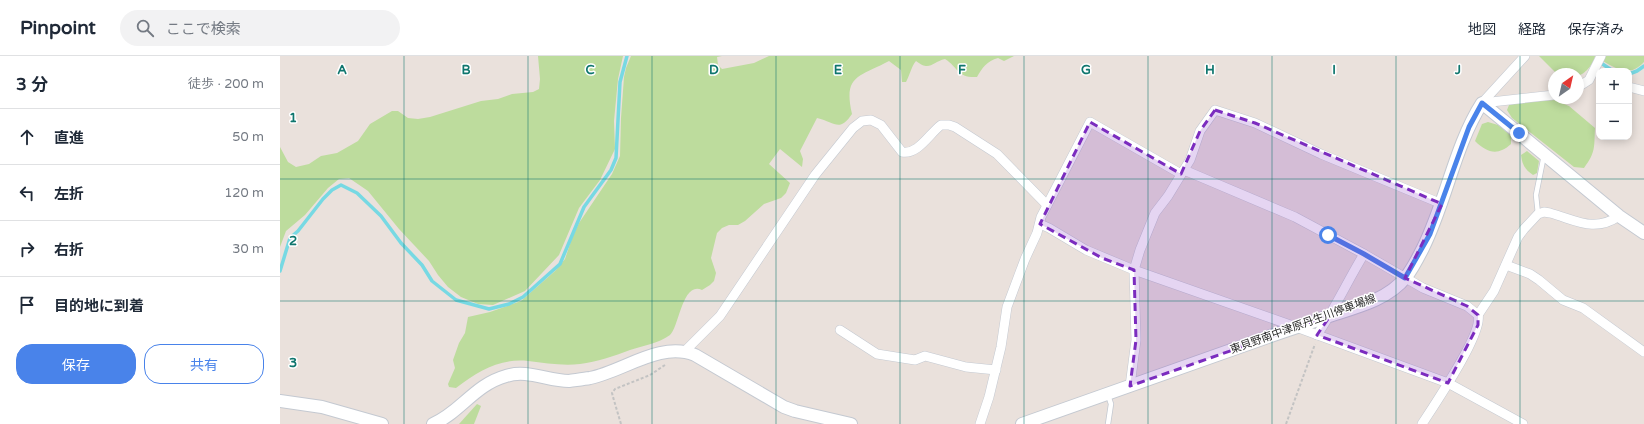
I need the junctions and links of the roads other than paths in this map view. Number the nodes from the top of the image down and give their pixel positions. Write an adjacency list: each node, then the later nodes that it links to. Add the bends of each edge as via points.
1 (1525, 56): 9 (street)
2 (1601, 56): 3 (street)
3 (1597, 68)
4 (1596, 72): 5 (street)
5 (1584, 84)
6 (1632, 88): 7 (street)
7 (1644, 91)
8 (1548, 96): 9 (street)
9 (1482, 103): 10 (main road); 12 (main road, 東貝野南中津原丹生川停車場線, via 1469,127)
10 (1544, 154): 14 (lane, via 1536,195); 15 (main road)
11 (1182, 172): 12 (street, via 1190,160 1200,131 1215,110 1255,123 1321,154); 13 (street, via 1090,122); 18 (street, via 1279,210); 20 (street, via 1164,203 1155,213)
12 (1442, 204): 21 (main road, 東貝野南中津原丹生川停車場線, via 1430,234)
13 (1046, 205): 16 (street); 27 (street, via 997,154 955,127 941,125 916,149 907,153 902,152 881,125 871,120 862,121 849,132 815,175 720,316)
14 (1538, 214): 15 (street, via 1550,213 1590,225 1607,223); 19 (street, via 1518,237)
15 (1619, 216): 17 (main road)
16 (1040, 224): 20 (street, via 1092,253); 29 (street, via 1007,307)
17 (1644, 233)
18 (1364, 254): 21 (street); 22 (street, via 1348,279)
19 (1506, 265): 23 (street); 28 (street, via 1530,274 1563,300 1583,308)
20 (1134, 270): 24 (street); 31 (street, via 1136,340)
21 (1405, 278): 22 (main road, 東貝野南中津原丹生川停車場線, via 1375,300); 23 (street, via 1467,306)
22 (1330, 316): 24 (main road, 東貝野南中津原丹生川停車場線); 26 (street)
23 (1478, 316): 30 (street, via 1478,325 1469,346)
24 (1296, 327): 26 (street); 31 (main road, 東貝野南中津原丹生川停車場線)
25 (840, 330): 29 (street, via 878,354 915,360 925,356 966,367)
26 (1317, 335): 30 (street)
27 (685, 351): 35 (main road, via 661,353 586,379 569,381 533,375 506,375 474,392); 36 (main road, via 784,407)
28 (1644, 352)
29 (996, 370): 37 (street)
30 (1448, 383): 40 (street); 41 (street)
31 (1130, 386): 32 (main road, 東貝野南中津原丹生川停車場線)
32 (1107, 394): 38 (main road, 東貝野南中津原丹生川停車場線); 39 (lane, via 1112,404)
33 (280, 401): 34 (main road, via 322,407)
34 (382, 424)
35 (433, 424)
36 (851, 424)
37 (980, 424)
38 (1022, 424)
39 (1108, 424)
40 (1422, 424)
41 (1523, 424)

